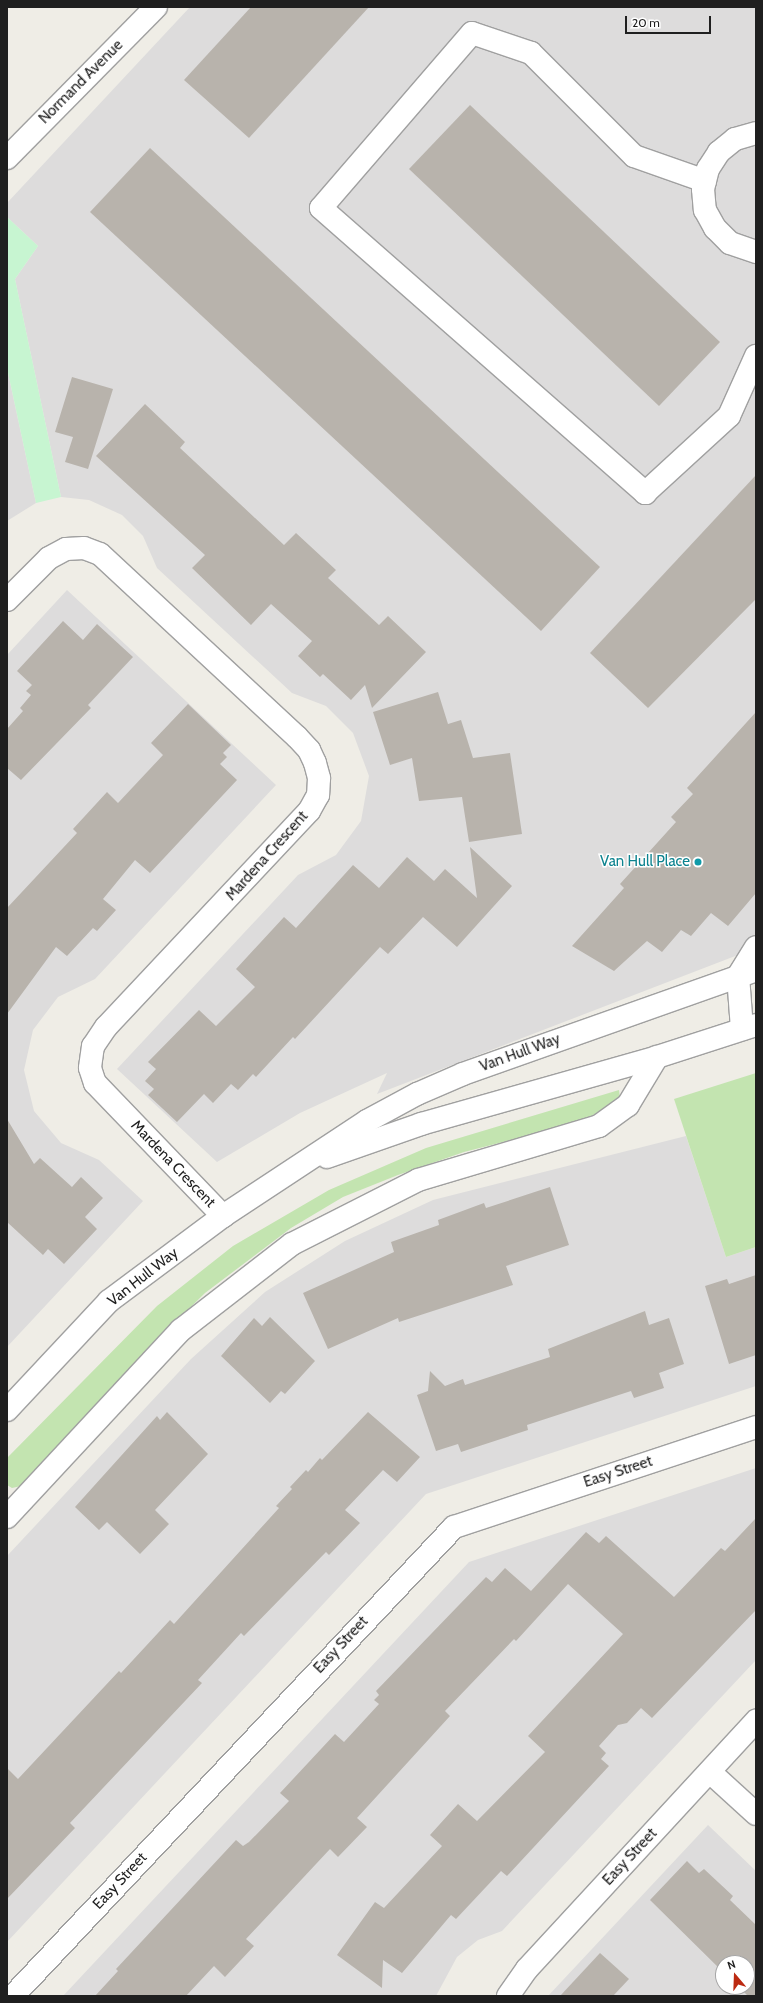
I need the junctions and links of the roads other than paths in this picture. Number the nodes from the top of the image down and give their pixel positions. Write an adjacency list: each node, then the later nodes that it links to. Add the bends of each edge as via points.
1 (156, 7): 3 (street, Normand Avenue)
2 (756, 133): 4 (street, via 735,139 719,152 708,169)
3 (7, 158)
4 (705, 181): 5 (street, via 705,210 715,228 730,243); 6 (street, via 634,156 531,53 472,33 321,208 645,493 729,416)
5 (756, 252)
6 (756, 356)
7 (7, 600): 13 (street, Mardena Crescent, via 49,558 66,548 84,548 100,554 297,737 309,750 315,763 319,778 318,795 309,811 106,1027 93,1046 90,1068 95,1083)
8 (756, 947): 9 (street)
9 (747, 973): 10 (street); 12 (street, Van Hull Way, via 525,1051 417,1094 367,1120)
10 (749, 1027): 11 (street, Van Hull Way)
11 (657, 1057): 12 (street, Van Hull Way, via 421,1124); 16 (street, via 628,1105 599,1126 418,1180 292,1244 181,1330)
12 (297, 1167): 13 (street, Van Hull Way)
13 (223, 1216): 14 (street, Van Hull Way, via 109,1301)
14 (7, 1410)
15 (756, 1427): 20 (street, Easy Street, via 454,1527)
16 (7, 1516)
17 (756, 1722): 18 (street, Easy Street)
18 (710, 1772): 19 (street); 21 (street, Easy Street, via 527,1969)
19 (756, 1814)
20 (13, 1996)
21 (508, 1996)

